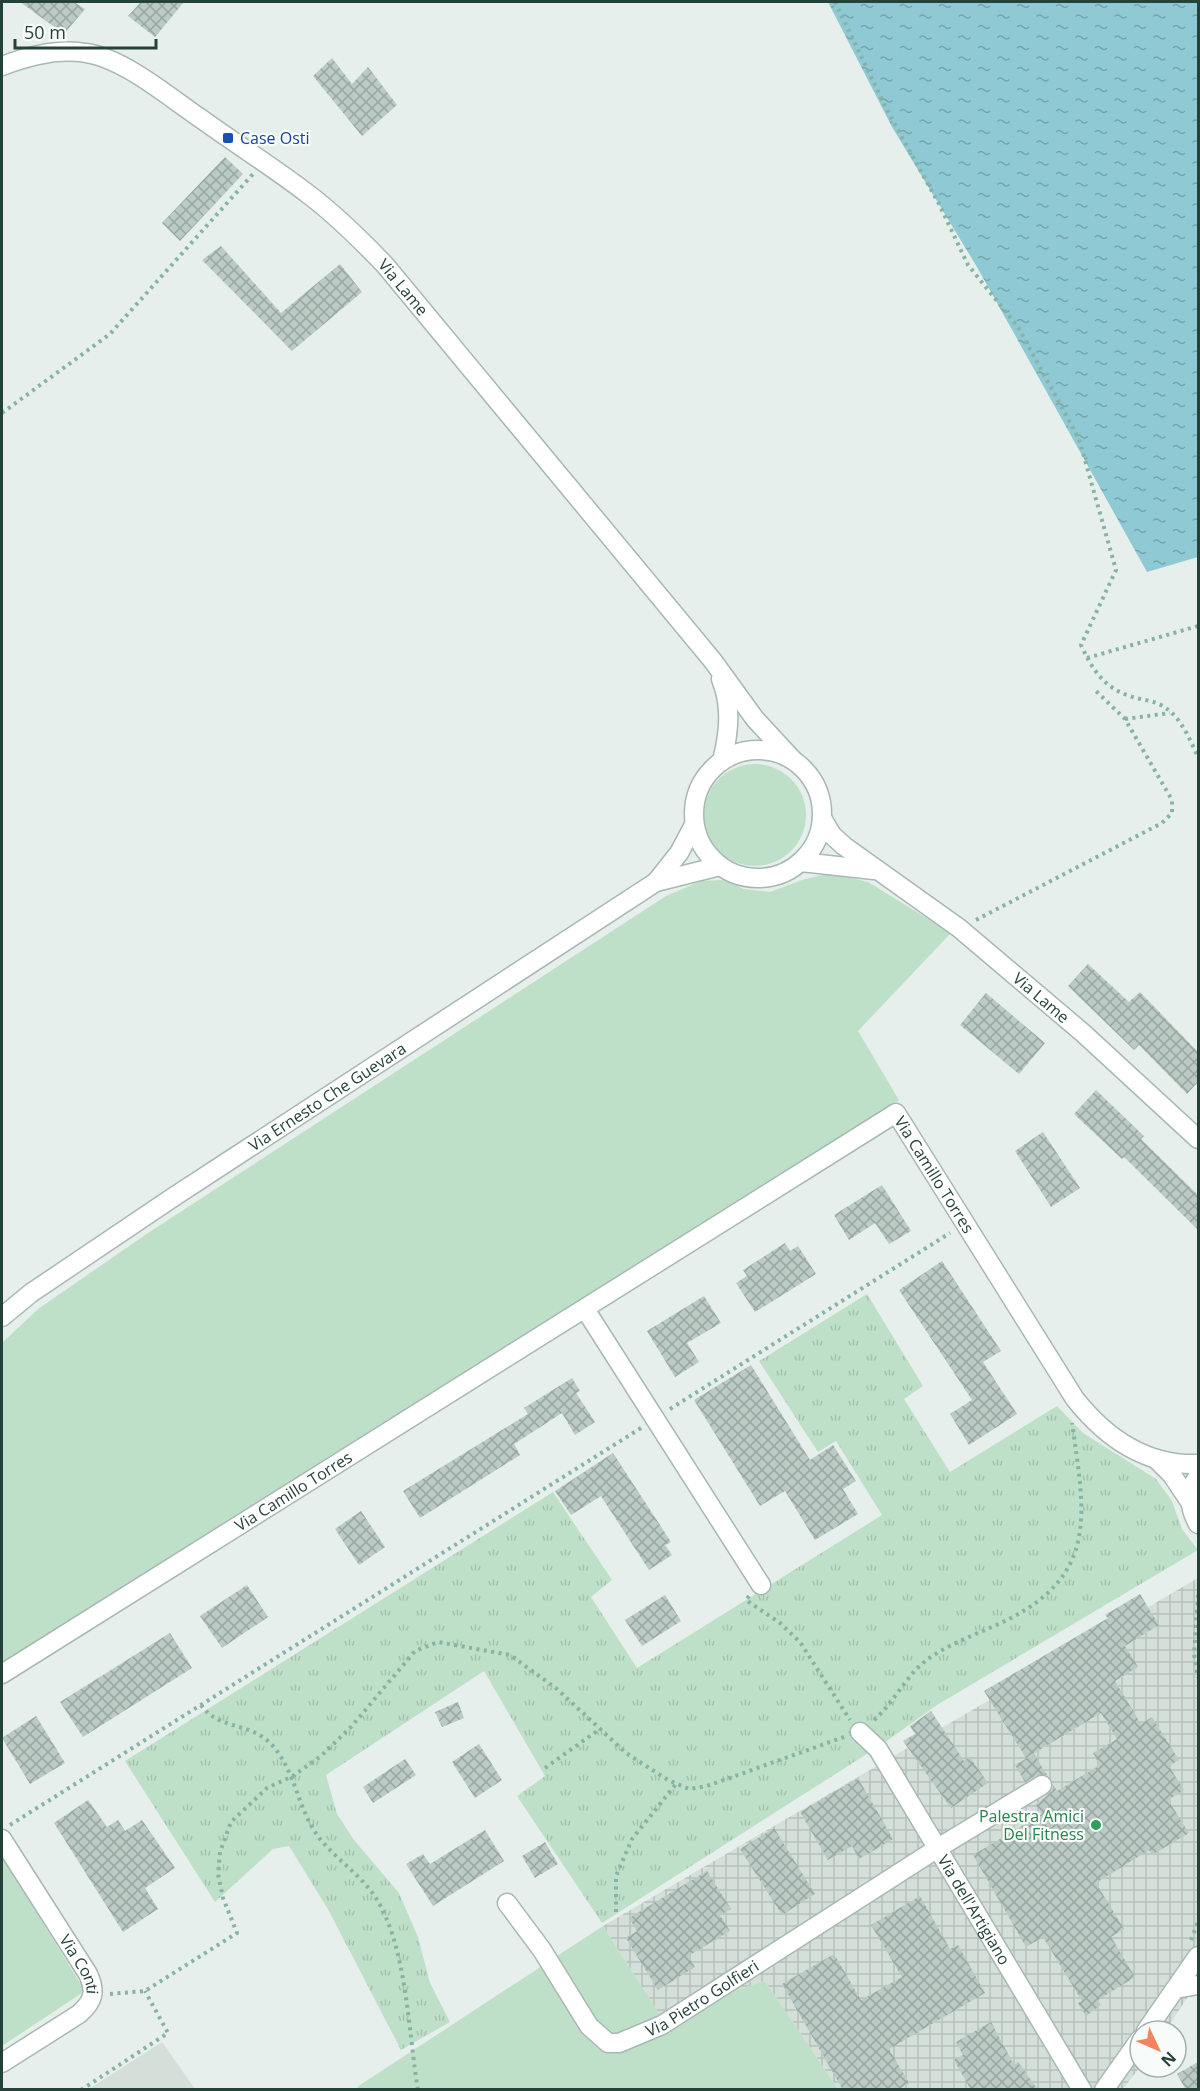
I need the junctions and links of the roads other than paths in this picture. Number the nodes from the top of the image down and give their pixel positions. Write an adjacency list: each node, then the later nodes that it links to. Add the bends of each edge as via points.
1 (2, 66): 2 (street, Via Lame, via 25,57 62,52 87,52 110,59 309,194 385,265)
2 (713, 661): 3 (street, Via Lame, via 729,710); 4 (street, Via Lame, via 755,719)
3 (722, 760): 4 (street, via 755,750 775,752); 6 (street, via 697,793)
4 (792, 760): 5 (street, via 807,772 817,789)
5 (822, 818): 7 (street, via 816,842); 9 (street, Via Lame, via 838,841)
6 (694, 825): 8 (street, via 702,846); 10 (street, Via Ernesto Che Guevara, via 679,853)
7 (801, 862): 8 (street, via 777,876 756,879 733,874); 9 (street, Via Lame)
8 (720, 866): 10 (street, Via Ernesto Che Guevara)
9 (875, 870): 11 (street, Via Lame, via 959,928 1083,1033)
10 (656, 882): 13 (street, Via Ernesto Che Guevara, via 30,1293)
11 (1198, 1139)
12 (585, 1309): 14 (street, Via Camillo Torres, via 896,1113 1075,1399 1095,1424 1121,1443); 19 (street); 20 (street, Via Camillo Torres)
13 (2, 1317)
14 (1156, 1459): 15 (street, Via Camillo Torres); 17 (street, Via Camillo Torres, via 1172,1474)
15 (1198, 1464)
16 (1198, 1476): 17 (street)
17 (1190, 1502): 18 (street, Via Camillo Torres)
18 (1198, 1524)
19 (761, 1585)
20 (2, 1674)
21 (860, 1732): 24 (street, Via dell'Artigiano, via 878,1749)
22 (1042, 1785): 24 (street, Via Pietro Golfieri)
23 (2, 1839): 31 (street, Via Conti, via 88,1974 94,1995 90,2005 79,2014)
24 (938, 1848): 25 (street, Via Pietro Golfieri, via 662,2025 618,2043 608,2043 589,2026 542,1950); 32 (street, Via dell'Artigiano)
25 (507, 1903)
26 (1198, 1956): 28 (street)
27 (1198, 1985): 28 (street)
28 (1175, 1989): 29 (street)
29 (1154, 2019)
30 (1128, 2056): 33 (street)
31 (2, 2063)
32 (1082, 2090)
33 (1104, 2090)

